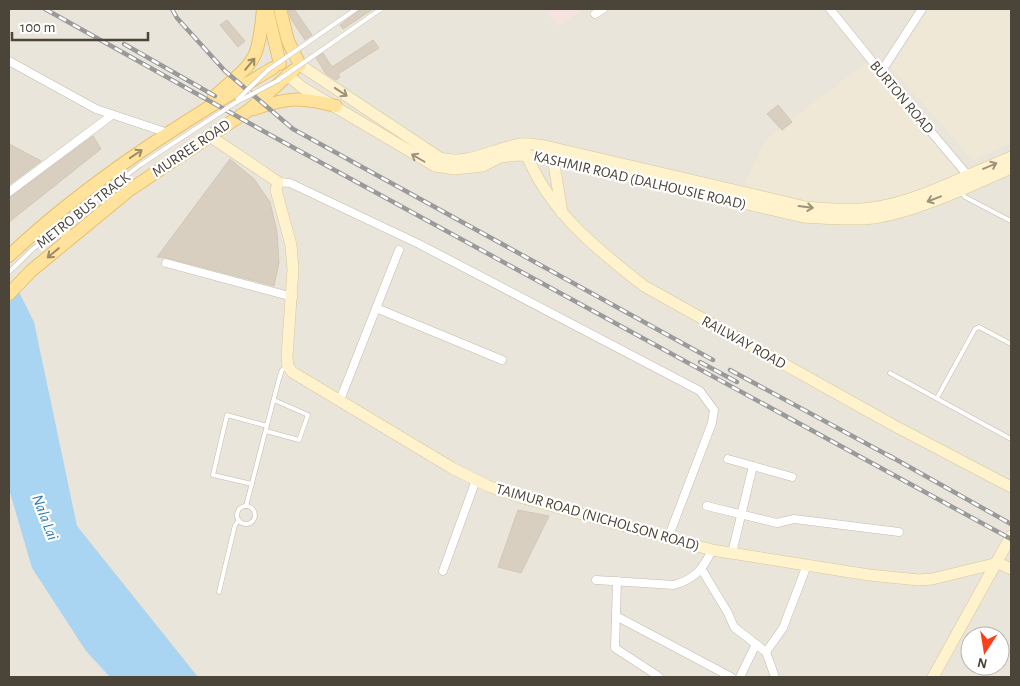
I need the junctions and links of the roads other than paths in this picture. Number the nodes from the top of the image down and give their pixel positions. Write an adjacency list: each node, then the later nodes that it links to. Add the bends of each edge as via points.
1 (263, 9): 20 (main road, one-way to 1, via 254,60 260,43)
2 (267, 9): 12 (main road)
3 (280, 9): 10 (main road)
4 (357, 9): 10 (main road, MURREE ROAD); 16 (lane, METRO BUS TRACK, bridge, via 268,70)
5 (380, 9): 13 (main road, MURREE ROAD); 16 (lane, METRO BUS TRACK, bridge, via 277,81)
6 (603, 9): 9 (street)
7 (830, 9): 14 (street, BURTON ROAD)
8 (922, 9): 14 (street)
9 (595, 14)
10 (294, 54): 12 (main road, MURREE ROAD); 13 (main road)
11 (9, 61): 19 (street)
12 (280, 64): 20 (main road, MURREE ROAD)
13 (300, 65): 15 (main road, MURREE ROAD); 23 (street, KASHMIR ROAD (DALHOUSIE ROAD), one-way to 23, via 440,158 463,160)
14 (881, 72): 27 (street, BURTON ROAD)
15 (287, 75): 17 (street, KASHMIR ROAD (DALHOUSIE ROAD)); 18 (main road, MURREE ROAD)
16 (235, 103): 38 (lane, METRO BUS TRACK, bridge, via 140,165 33,249)
17 (336, 106): 18 (main road, via 297,98); 23 (street, KASHMIR ROAD (DALHOUSIE ROAD), one-way to 17, via 484,166 455,169 435,166)
18 (249, 110): 22 (main road, MURREE ROAD)
19 (112, 116): 21 (street); 30 (street)
20 (188, 120): 21 (main road, MURREE ROAD)
21 (168, 133): 32 (main road, MURREE ROAD, one-way to 21, via 110,172)
22 (208, 135): 28 (street); 34 (main road, MURREE ROAD, via 128,191)
23 (525, 149): 24 (street, KASHMIR ROAD (DALHOUSIE ROAD)); 31 (street, RAILWAY ROAD, via 535,173)
24 (554, 153): 29 (street, KASHMIR ROAD (DALHOUSIE ROAD), via 806,207 849,209 879,206); 31 (street)
25 (1011, 157): 27 (street, KASHMIR ROAD (DALHOUSIE ROAD), one-way to 25)
26 (1011, 168): 27 (street, KASHMIR ROAD (DALHOUSIE ROAD))
27 (971, 180): 29 (street, KASHMIR ROAD (DALHOUSIE ROAD))
28 (278, 182): 40 (street, via 276,190 291,245); 63 (street, via 290,183 419,244 700,391 714,410 712,423)
29 (956, 186): 33 (lane, via 965,197)
30 (9, 192)
31 (562, 214): 56 (street, RAILWAY ROAD, via 644,286)
32 (52, 219): 34 (main road); 36 (main road, MURREE ROAD)
33 (1011, 221)
34 (70, 238): 39 (main road, MURREE ROAD, one-way to 39)
35 (399, 250): 41 (street)
36 (12, 252)
37 (166, 263): 40 (street)
38 (9, 272)
39 (9, 294)
40 (293, 297): 44 (street)
41 (376, 308): 43 (street); 48 (street)
42 (1011, 344): 46 (lane, via 977,327)
43 (502, 360)
44 (288, 366): 47 (lane, via 282,370); 48 (street, TAIMUR ROAD (NICHOLSON ROAD), via 292,372)
45 (890, 373): 46 (lane)
46 (937, 398): 50 (lane)
47 (274, 400): 49 (lane); 49 (lane, via 308,415 299,440)
48 (340, 400): 54 (street, TAIMUR ROAD (NICHOLSON ROAD))
49 (266, 428): 55 (lane); 55 (lane, via 228,416 213,475)
50 (1011, 439)
51 (728, 459): 52 (street)
52 (753, 466): 53 (street); 59 (street)
53 (792, 477)
54 (476, 480): 63 (street, TAIMUR ROAD (NICHOLSON ROAD), via 520,497); 70 (street)
55 (252, 484): 57 (lane)
56 (1011, 487)
57 (246, 506): 60 (lane, via 238,511); 60 (lane, via 255,517 248,524)
58 (707, 506): 59 (street)
59 (741, 514): 61 (street, via 777,523 794,519); 65 (street)
60 (239, 520): 73 (lane, via 235,525)
61 (898, 532)
62 (1011, 536): 66 (street)
63 (668, 538): 64 (street, TAIMUR ROAD (NICHOLSON ROAD))
64 (712, 550): 65 (street, TAIMUR ROAD (NICHOLSON ROAD)); 69 (street)
65 (732, 553): 67 (street, TAIMUR ROAD (NICHOLSON ROAD))
66 (998, 563): 67 (street, TAIMUR ROAD (NICHOLSON ROAD), via 919,580); 68 (street); 81 (street)
67 (806, 565): 76 (street, via 783,628)
68 (1011, 569)
69 (702, 570): 72 (street, via 687,582 674,585); 75 (street, via 734,628)
70 (443, 571)
71 (596, 580): 72 (street)
72 (616, 581): 74 (street)
73 (219, 592)
74 (616, 616): 77 (street, via 614,648); 78 (street)
75 (756, 644): 76 (street); 79 (street)
76 (766, 652): 80 (street)
77 (657, 677)
78 (732, 677)
79 (740, 677)
80 (775, 677)
81 (933, 677)

